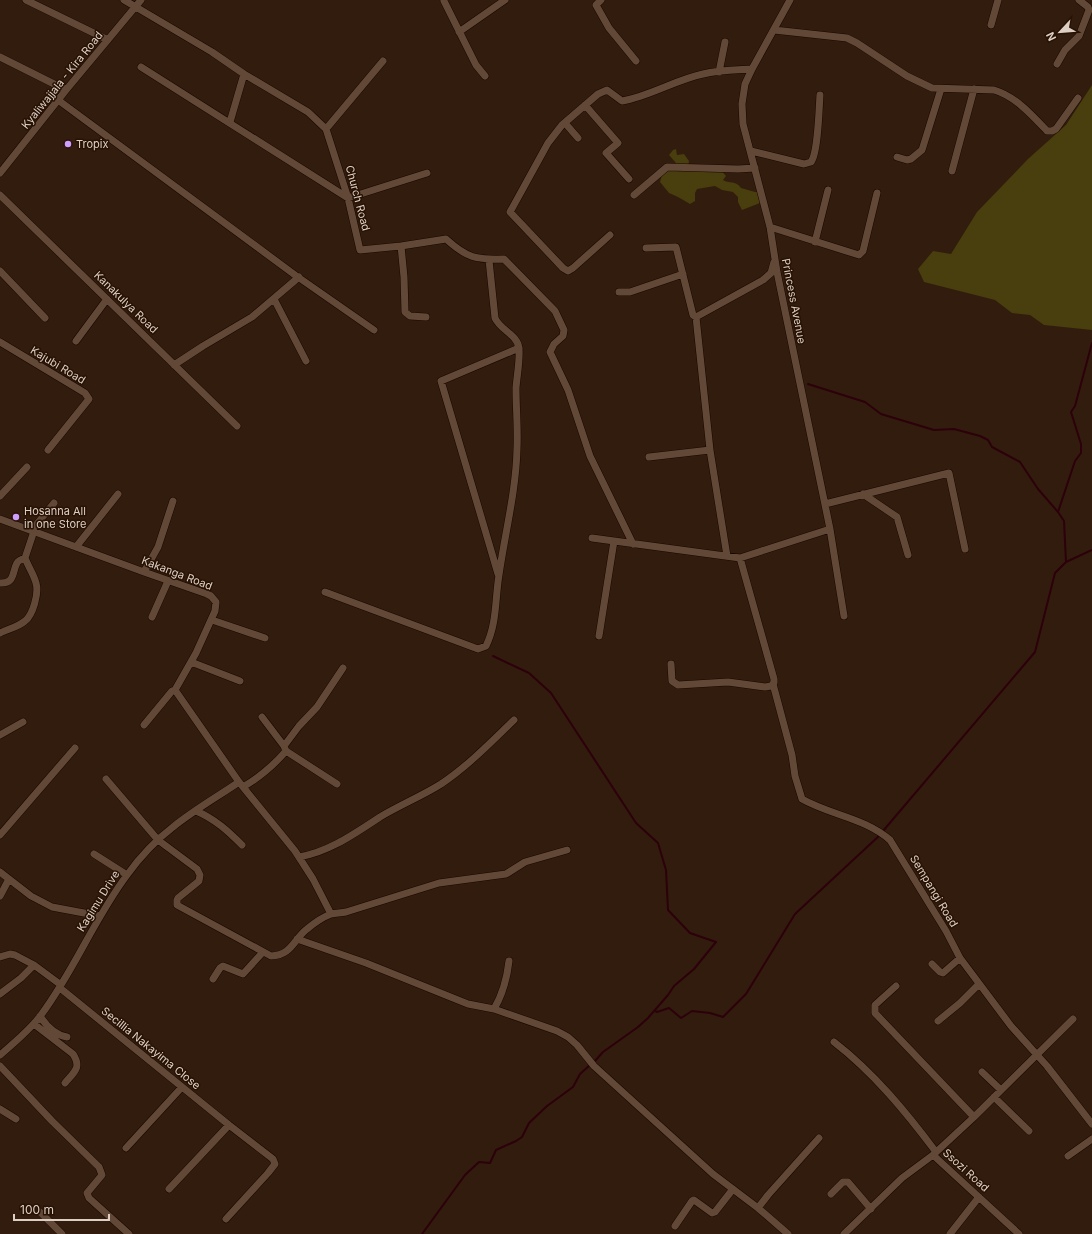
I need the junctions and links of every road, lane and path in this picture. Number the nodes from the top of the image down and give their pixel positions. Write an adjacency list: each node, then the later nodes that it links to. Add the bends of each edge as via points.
1 (26, 0): 14 (street)
2 (124, 0): 10 (street, Church Road)
3 (141, 0): 10 (street, Kyaliwajjala - Kira Road)
4 (505, 0): 13 (street)
5 (600, 0): 18 (street, via 596,5 609,28)
6 (790, 0): 12 (street, Princess Avenue)
7 (998, 0): 11 (street)
8 (1079, 0): 19 (street, via 1089,10 1079,36 1065,50)
9 (444, 1): 13 (street)
10 (135, 7): 14 (street, Kyaliwajjala - Kira Road); 23 (street, Church Road)
11 (991, 25)
12 (774, 30): 21 (street, Princess Avenue); 25 (street, via 847,38 907,76 932,88)
13 (459, 32): 24 (street, via 476,65)
14 (108, 40): 27 (street, Kyaliwajjala - Kira Road)
15 (725, 42): 22 (street)
16 (0, 56): 27 (street)
17 (383, 61): 34 (street)
18 (636, 61)
19 (1057, 64)
20 (141, 67): 32 (street)
21 (752, 69): 22 (street); 36 (street, Princess Avenue, via 742,104 743,124)
22 (719, 72): 31 (street, via 680,81 622,101 606,90)
23 (244, 74): 32 (street); 34 (street, Church Road, via 308,112)
24 (485, 76)
25 (941, 89): 26 (street); 37 (street, via 922,150 911,159)
26 (974, 89): 29 (street, via 1002,92 1023,107 1047,131 1056,129); 39 (street)
27 (66, 90): 30 (street, Kyaliwajjala - Kira Road)
28 (820, 95): 36 (street, via 814,158 811,162 804,164)
29 (1078, 98)
30 (58, 100): 40 (street, Kyaliwajjala - Kira Road); 57 (street)
31 (585, 105): 33 (street); 42 (street, via 618,143 606,154)
32 (230, 122): 47 (street)
33 (565, 123): 35 (street); 49 (street, via 548,143 510,212 568,271)
34 (326, 130): 47 (street, Church Road)
35 (578, 138)
36 (751, 150): 38 (street, Princess Avenue)
37 (897, 158)
38 (755, 168): 46 (street, via 667,168); 48 (street, Princess Avenue)
39 (952, 171)
40 (0, 173)
41 (427, 173): 47 (street)
42 (628, 179)
43 (828, 190): 50 (street)
44 (877, 193): 50 (street, via 861,254 856,255)
45 (0, 195): 59 (street, Kanakulya Road)
46 (634, 195)
47 (348, 198): 51 (street, Church Road, via 360,250)
48 (770, 227): 50 (street); 54 (street, Princess Avenue)
49 (610, 235)
50 (815, 242)
51 (401, 246): 53 (street, Church Road, via 446,240 469,256); 61 (street, via 405,312 410,316)
52 (646, 248): 56 (street, via 676,247)
53 (489, 260): 67 (street, via 495,318 515,339); 86 (street, Church Road, via 504,259 555,311 564,330 563,336 550,352 568,390 590,456)
54 (775, 262): 62 (street, via 771,272 763,280); 80 (street, Princess Avenue)
55 (0, 271): 63 (street)
56 (683, 274): 58 (street, via 630,292); 62 (street, via 693,315)
57 (299, 277): 60 (street); 64 (street)
58 (619, 292)
59 (107, 299): 65 (street); 69 (street, Kanakulya Road)
60 (274, 299): 68 (street); 69 (street, via 252,318)
61 (426, 317)
62 (696, 317): 72 (street)
63 (45, 318)
64 (374, 330)
65 (76, 341)
66 (0, 342): 71 (street, Kajubi Road, via 84,393 89,399)
67 (519, 348): 94 (street, via 516,462); 94 (street, via 441,381)
68 (306, 361)
69 (174, 365): 70 (street, Kanakulya Road)
70 (237, 426)
71 (48, 450)
72 (710, 450): 73 (street); 90 (street)
73 (649, 457)
74 (27, 467): 77 (street)
75 (118, 494): 87 (street)
76 (863, 494): 80 (street); 88 (street, via 949,473); 89 (street, via 897,517)
77 (0, 496)
78 (173, 501): 93 (street, via 158,547)
79 (54, 503): 83 (street)
80 (825, 504): 82 (street, Princess Avenue)
81 (0, 519): 83 (street, Kakanga Road)
82 (830, 529): 92 (street); 98 (street, Princess Avenue)
83 (33, 531): 87 (street, Kakanga Road); 91 (street)
84 (592, 538): 85 (street)
85 (614, 541): 86 (street); 102 (street)
86 (633, 544): 90 (street)
87 (76, 547): 93 (street, Kakanga Road)
88 (965, 549)
89 (908, 555)
90 (727, 556): 92 (street)
91 (25, 558): 96 (street, via 16,564 12,578 8,582); 101 (street, via 36,583 34,605 27,620)
92 (740, 558): 108 (street, via 774,679)
93 (144, 572): 95 (street, Kakanga Road)
94 (498, 576): 97 (street, via 495,616 490,638 486,646 478,649)
95 (168, 581): 99 (street); 100 (street, Kakanga Road, via 211,596 216,602)
96 (0, 582)
97 (325, 592)
98 (844, 616)
99 (152, 617)
100 (212, 620): 103 (street); 104 (street, Kakanga Road)
101 (0, 632)
102 (599, 636)
103 (265, 638)
104 (191, 662): 107 (street); 109 (street, Kakanga Road)
105 (671, 664): 108 (street, via 672,681 678,685 717,682 765,687)
106 (343, 668): 116 (street, Kagimu Drive)
107 (240, 682)
108 (773, 684): 136 (street, Sempangi Road, via 802,799 815,807 872,827 890,840)
109 (175, 690): 113 (street, Kakanga Road); 118 (street)
110 (262, 717): 116 (street)
111 (514, 720): 126 (street, via 471,761 441,784 336,844)
112 (23, 722): 114 (street)
113 (144, 725)
114 (0, 735)
115 (75, 748): 121 (street)
116 (285, 748): 118 (street, Kagimu Drive, via 275,764 264,774); 119 (street)
117 (106, 779): 122 (street)
118 (241, 784): 120 (street, Kagimu Drive); 126 (street)
119 (336, 784)
120 (196, 811): 122 (street, Kagimu Drive); 123 (street, via 217,822)
121 (0, 835)
122 (158, 840): 128 (street, Kagimu Drive); 134 (street, via 194,866 200,876 199,881 178,898 177,905)
123 (242, 845)
124 (567, 850): 131 (street, via 524,862 506,874 439,883 346,912)
125 (94, 854): 128 (street)
126 (299, 857): 131 (street)
127 (0, 872): 129 (street)
128 (127, 875): 132 (street, Kagimu Drive)
129 (9, 879): 130 (street); 132 (street, via 31,896 52,907)
130 (0, 896)
131 (331, 914): 133 (street)
132 (100, 916): 143 (street, Kagimu Drive)
133 (297, 939): 134 (street, via 282,955 271,956); 145 (street, via 366,963 468,1004)
134 (263, 952): 140 (street, via 243,974 223,966)
135 (0, 957): 139 (street, Secillia Nakayima Close, via 15,955)
136 (960, 958): 138 (street, via 943,973); 141 (street, Sempangi Road)
137 (509, 960): 145 (street, via 502,996)
138 (932, 964)
139 (34, 966): 143 (street, Secillia Nakayima Close); 144 (street)
140 (213, 979)
141 (979, 984): 148 (street); 152 (street, Sempangi Road, via 1011,1026)
142 (896, 986): 161 (street, via 875,1004 875,1013)
143 (60, 987): 146 (street, Kagimu Drive); 157 (street, Secillia Nakayima Close)
144 (0, 994)
145 (494, 1009): 172 (street, via 568,1037 594,1066 713,1174)
146 (40, 1016): 149 (street, Kagimu Drive); 150 (street, via 50,1029 60,1036)
147 (1073, 1019): 152 (street)
148 (938, 1021)
149 (34, 1024): 153 (street, Kagimu Drive); 156 (street, via 73,1054 77,1061 77,1069)
150 (68, 1037)
151 (834, 1042): 169 (street, via 886,1090 918,1129)
152 (1037, 1054): 158 (street); 163 (street, Sempangi Road)
153 (0, 1055)
154 (0, 1066): 182 (street, via 99,1167 102,1175 87,1193 89,1198)
155 (982, 1072): 158 (street)
156 (65, 1083)
157 (182, 1087): 164 (street, Secillia Nakayima Close); 168 (street)
158 (1001, 1090): 159 (street)
159 (994, 1097): 161 (street); 165 (street)
160 (0, 1109): 162 (street)
161 (974, 1117): 169 (street)
162 (16, 1119)
163 (1091, 1121)
164 (229, 1125): 171 (street); 178 (street, Secillia Nakayima Close, via 267,1153 275,1164)
165 (1029, 1131)
166 (819, 1138): 175 (street)
167 (1092, 1140): 170 (street)
168 (126, 1148)
169 (934, 1154): 174 (street, Ssozi Road); 176 (street, Ssozi Road, via 902,1178)
170 (1068, 1156)
171 (169, 1189)
172 (733, 1189): 175 (street); 179 (street, via 712,1213 692,1200)
173 (831, 1194): 176 (street, via 844,1182 848,1182)
174 (979, 1197): 180 (street, Ssozi Road); 185 (street)
175 (758, 1208): 183 (street)
176 (871, 1209): 184 (street, Ssozi Road)
177 (40, 1212): 181 (street)
178 (226, 1219)
179 (675, 1226)
180 (1017, 1233)
181 (62, 1234)
182 (130, 1234)
183 (788, 1234)
184 (844, 1234)
185 (950, 1234)

